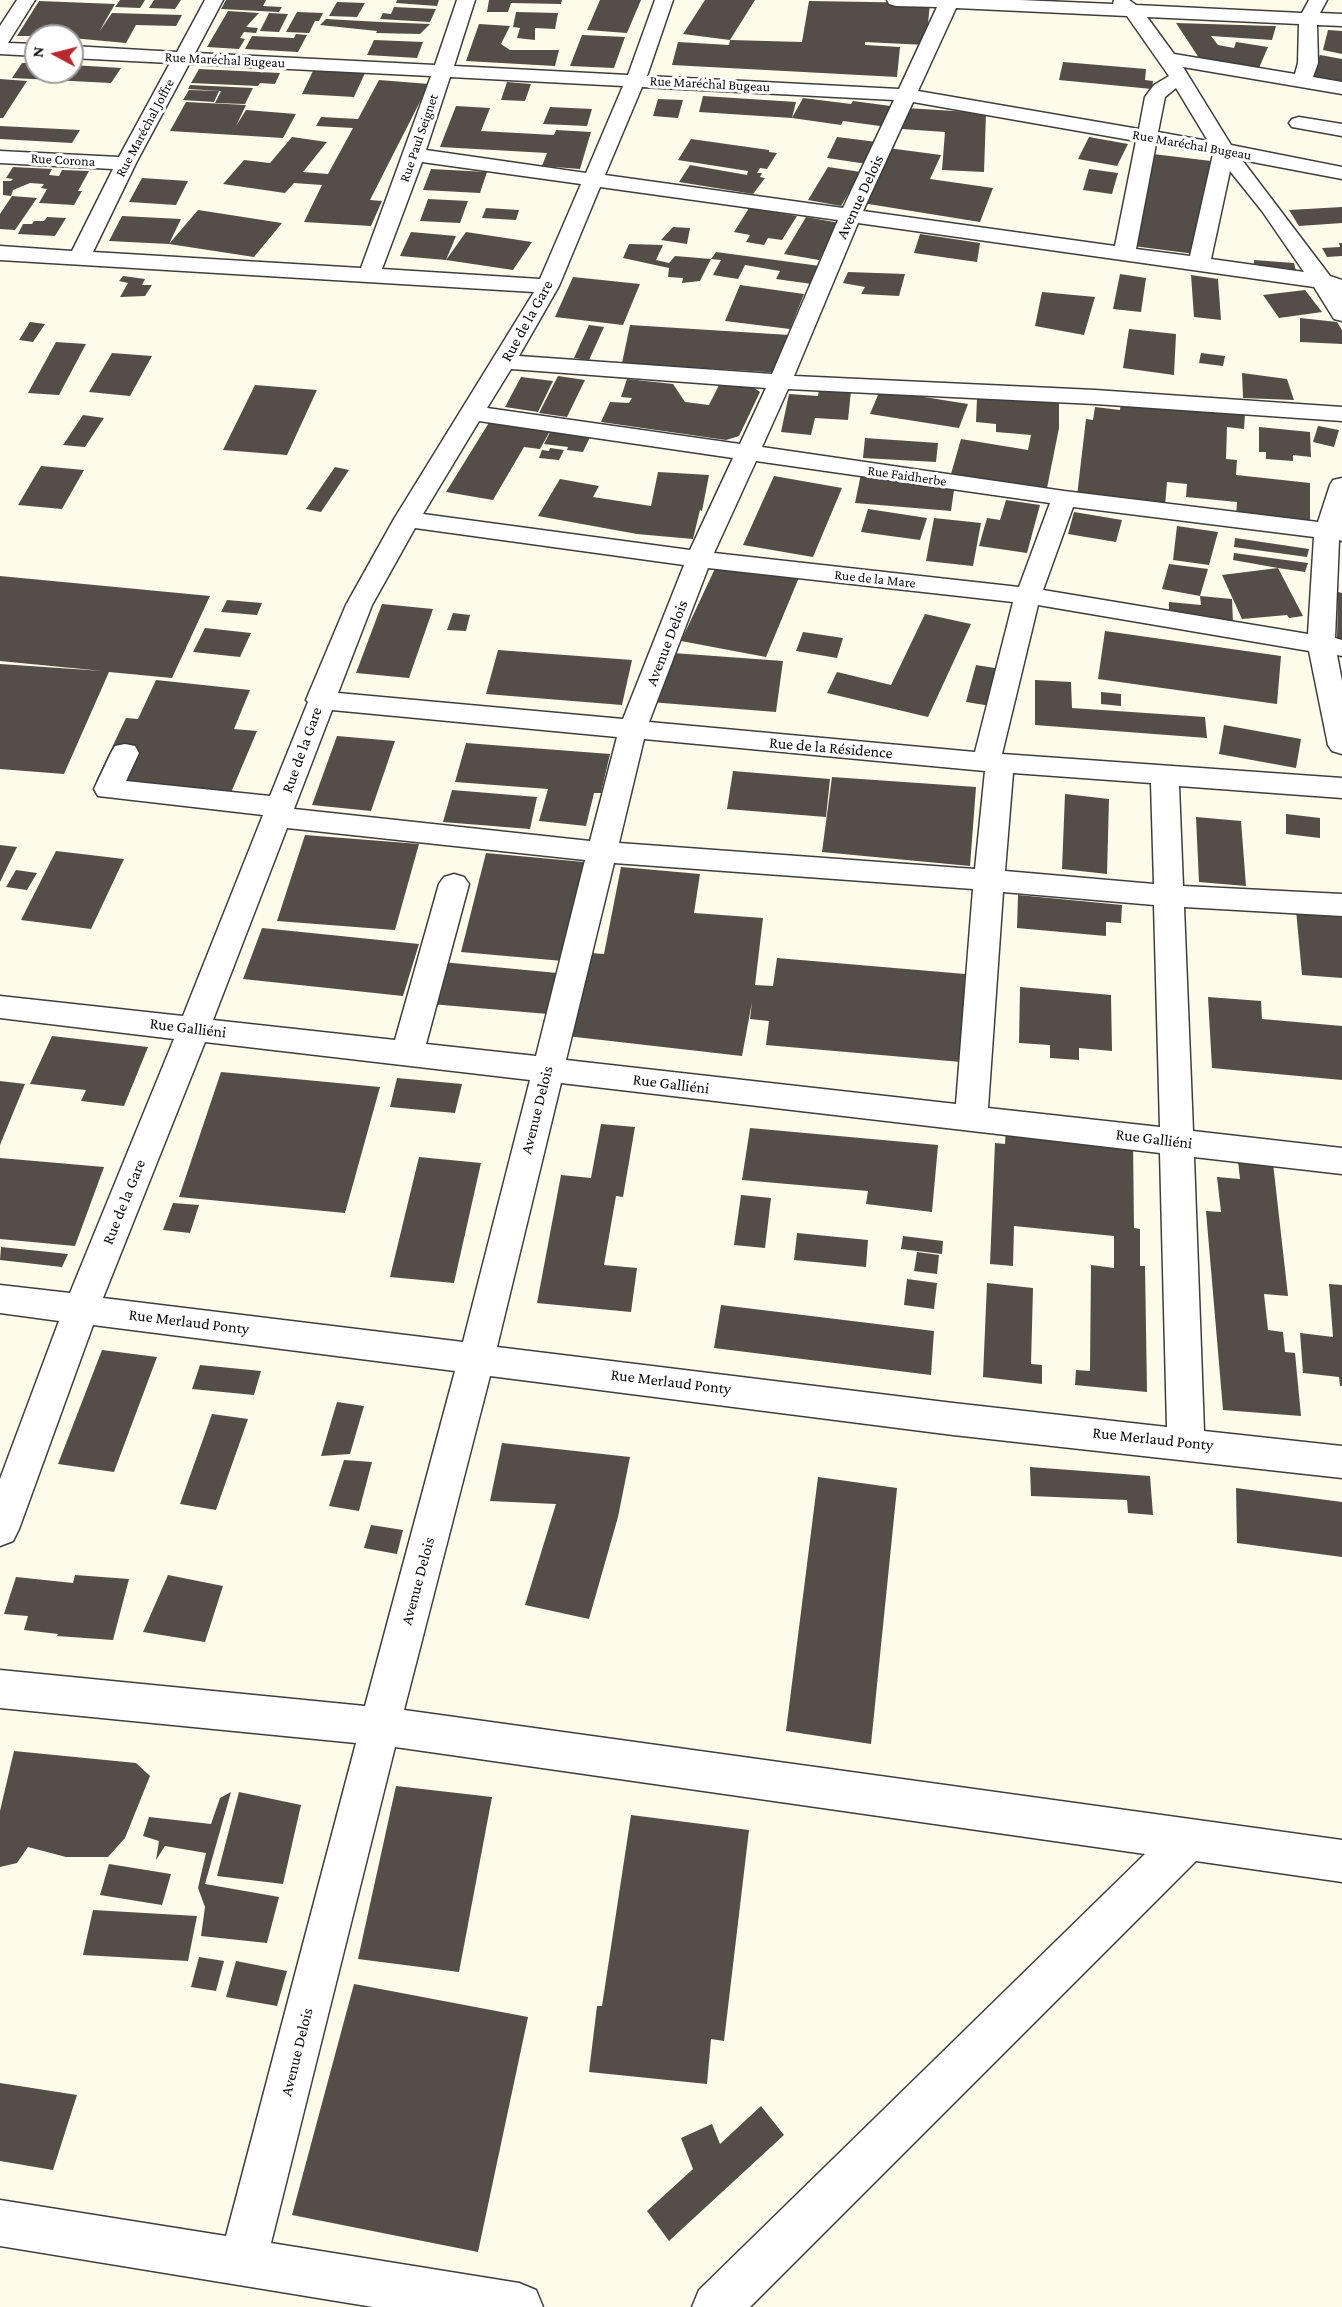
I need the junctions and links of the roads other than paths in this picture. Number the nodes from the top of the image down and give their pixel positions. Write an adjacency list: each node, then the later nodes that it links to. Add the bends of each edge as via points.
1 (26, 0): 12 (street)
2 (214, 0): 16 (street, Rue Maréchal Joffre)
3 (466, 0): 18 (street, Rue Paul Seignet)
4 (664, 0): 20 (street, Rue de la Gare)
5 (896, 0): 8 (street)
6 (1117, 0): 9 (street)
7 (1318, 0): 10 (street)
8 (950, 1): 9 (street); 23 (street, Avenue Delois)
9 (1134, 12): 10 (street); 17 (street)
10 (1308, 19): 11 (street); 21 (street, via 1308,63)
11 (1342, 20)
12 (0, 41)
13 (0, 48): 14 (street)
14 (24, 49)
15 (84, 53): 16 (street, Rue Maréchal Bugeau)
16 (183, 58): 18 (street, Rue Maréchal Bugeau); 30 (street, Rue Maréchal Joffre)
17 (1168, 60): 19 (street); 21 (street)
18 (442, 70): 20 (street, Rue Maréchal Bugeau); 28 (street, Rue Paul Seignet)
19 (1179, 78): 26 (street, via 1155,97); 27 (street)
20 (635, 81): 23 (street, Rue Maréchal Bugeau); 32 (street, Rue de la Gare)
21 (1302, 81): 22 (street)
22 (1342, 88)
23 (908, 95): 26 (street, Rue Maréchal Bugeau); 33 (street, Avenue Delois)
24 (1299, 123): 25 (street)
25 (1342, 130)
26 (1146, 137): 27 (street, Rue Maréchal Bugeau); 35 (street)
27 (1224, 150): 31 (street, Rue Maréchal Bugeau); 37 (street); 39 (street)
28 (414, 155): 32 (street); 38 (street, Rue Paul Seignet)
29 (0, 157): 30 (street, Rue Corona)
30 (126, 163): 36 (street, Rue Maréchal Joffre)
31 (1342, 174)
32 (595, 179): 33 (street); 40 (street, Rue de la Gare)
33 (850, 217): 35 (street); 43 (street, Avenue Delois)
34 (0, 253): 36 (street)
35 (1124, 254): 37 (street)
36 (79, 258): 38 (street)
37 (1199, 264): 39 (street)
38 (369, 275): 40 (street)
39 (1332, 284): 41 (street)
40 (548, 286): 42 (street, Rue de la Gare)
41 (1342, 314)
42 (504, 362): 43 (street); 44 (street, Rue de la Gare)
43 (780, 382): 45 (street); 46 (street, Avenue Delois)
44 (473, 413): 46 (street, Rue Faidherbe); 49 (street, Rue de la Gare)
45 (1342, 414)
46 (746, 453): 48 (street, Rue Faidherbe); 51 (street, Avenue Delois)
47 (1342, 485): 50 (street)
48 (1064, 498): 50 (street, Rue Faidherbe); 52 (street)
49 (407, 519): 51 (street, Rue de la Mare); 54 (street, Rue de la Gare, via 359,605)
50 (1334, 533): 53 (street)
51 (699, 559): 52 (street, Rue de la Mare); 55 (street, Avenue Delois)
52 (1030, 596): 53 (street, Rue de la Mare); 58 (street, via 1022,613)
53 (1331, 646): 56 (street)
54 (320, 700): 55 (street, Rue de la Résidence); 61 (street, Rue de la Gare)
55 (632, 730): 58 (street, Rue de la Résidence); 62 (street, Avenue Delois)
56 (1342, 745)
57 (125, 753): 61 (street, via 108,789)
58 (993, 763): 59 (street, Rue de la Résidence); 63 (street)
59 (1165, 776): 60 (street, Rue de la Résidence); 65 (street)
60 (1342, 788)
61 (278, 812): 62 (street); 68 (street, Rue de la Gare)
62 (600, 852): 63 (street); 70 (street, Avenue Delois)
63 (989, 880): 65 (street); 71 (street)
64 (454, 884): 69 (street)
65 (1170, 896): 66 (street); 72 (street)
66 (1342, 905)
67 (0, 1007): 68 (street, Rue Galliéni)
68 (194, 1029): 69 (street, Rue Galliéni); 75 (street, Rue de la Gare)
69 (407, 1054): 70 (street, Rue Galliéni)
70 (547, 1070): 71 (street, Rue Galliéni); 76 (street, Avenue Delois)
71 (971, 1118): 72 (street, Rue Galliéni)
72 (1177, 1142): 73 (street, Rue Galliéni); 77 (street)
73 (1342, 1161)
74 (0, 1299): 75 (street, Rue Merlaud Ponty)
75 (81, 1309): 76 (street, Rue Merlaud Ponty); 79 (street, Rue de la Gare)
76 (477, 1357): 77 (street, Rue Merlaud Ponty, via 953,1419); 81 (street, Avenue Delois)
77 (1186, 1443): 78 (street, Rue Merlaud Ponty)
78 (1342, 1462)
79 (0, 1528)
80 (0, 1689): 81 (street)
81 (380, 1726): 82 (street); 85 (street, Avenue Delois)
82 (1189, 1839): 83 (street); 87 (street)
83 (1342, 1861)
84 (0, 2223): 85 (street)
85 (243, 2262): 86 (street)
86 (519, 2307)
87 (716, 2307)

